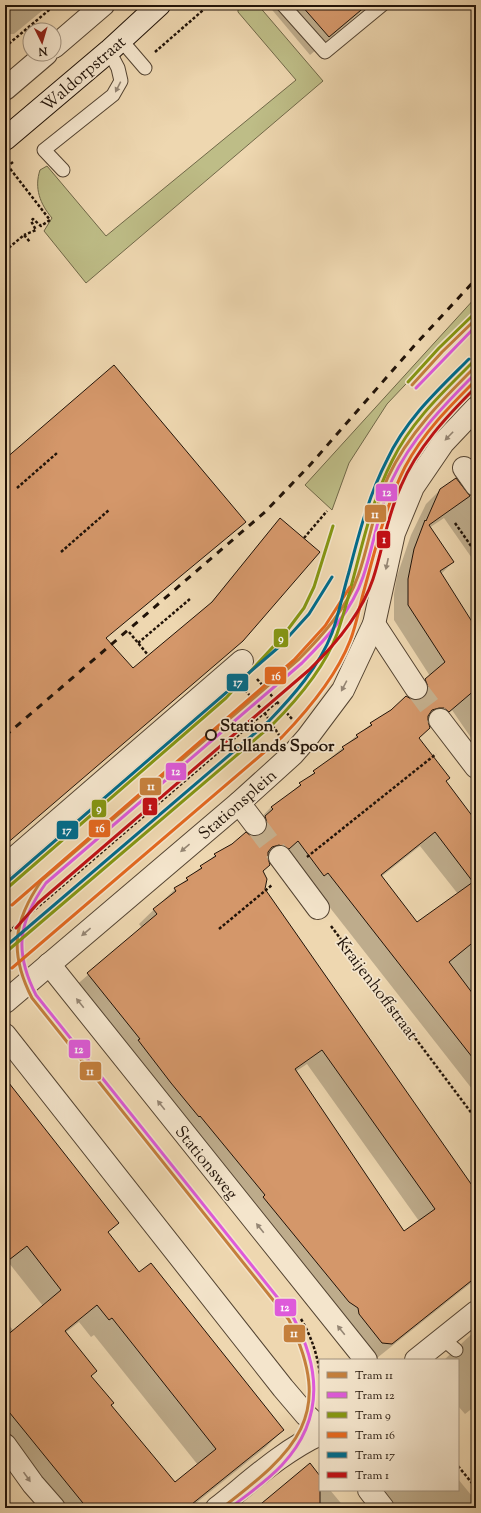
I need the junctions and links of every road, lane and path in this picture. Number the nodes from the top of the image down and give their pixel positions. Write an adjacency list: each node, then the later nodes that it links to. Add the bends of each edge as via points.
1 (55, 5): 9 (path)
2 (103, 5): 7 (street)
3 (159, 5): 8 (street, Waldorpstraat)
4 (209, 5): 11 (path)
5 (284, 5): 6 (lane, via 325,52)
6 (382, 5)
7 (62, 40)
8 (115, 46): 11 (lane); 13 (street, Waldorpstraat); 14 (lane, one-way to 14, via 121,81 114,95 44,150)
9 (5, 47)
10 (35, 62): 12 (street)
11 (143, 66)
12 (8, 82)
13 (5, 139)
14 (62, 170)
15 (30, 242): 16 (path, via 24,235)
16 (5, 251)
17 (476, 408): 27 (street, Stationsplein, one-way to 27, via 443,443 413,487 394,533)
18 (57, 453): 19 (path)
19 (17, 488)
20 (109, 510): 24 (path)
21 (327, 511): 23 (path)
22 (455, 523): 25 (path)
23 (304, 538)
24 (61, 552)
25 (476, 553)
26 (190, 599): 29 (path)
27 (374, 624): 32 (street); 36 (street, Stationsplein, one-way to 36, via 343,690)
28 (129, 632): 29 (path)
29 (138, 643): 30 (path)
30 (148, 655)
31 (236, 666): 33 (path); 34 (path); 43 (street)
32 (416, 688)
33 (277, 702): 34 (path); 36 (path)
34 (264, 712): 38 (path); 46 (path)
35 (440, 720): 37 (street)
36 (307, 738): 38 (street, Stationsplein)
37 (455, 739): 39 (street); 42 (path)
38 (293, 754): 40 (street, Stationsplein)
39 (476, 767)
40 (239, 803): 41 (street); 47 (street, Stationsplein, one-way to 47)
41 (255, 824)
42 (285, 864): 44 (street); 45 (path)
43 (5, 866)
44 (318, 908): 50 (path, Kraijenhoffstraat)
45 (219, 929)
46 (5, 935)
47 (49, 964): 48 (street, Stationsplein); 52 (street, Stationsweg, one-way to 47)
48 (5, 1002)
49 (5, 1036): 54 (street, via 278,1382)
50 (476, 1119)
51 (476, 1312): 53 (street, via 449,1345)
52 (365, 1359)
53 (418, 1359)
54 (319, 1427)
55 (319, 1434): 61 (street, via 286,1453)
56 (5, 1445): 60 (street, one-way to 60)
57 (459, 1467): 58 (path)
58 (476, 1488)
59 (370, 1491): 62 (street)
60 (54, 1508)
61 (217, 1508)
62 (383, 1508)

